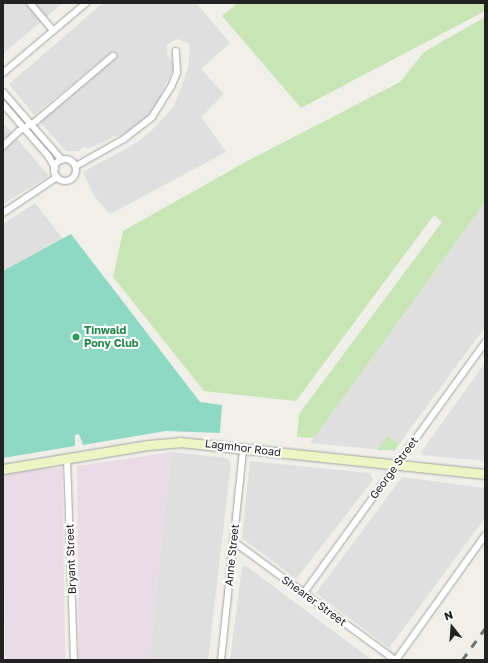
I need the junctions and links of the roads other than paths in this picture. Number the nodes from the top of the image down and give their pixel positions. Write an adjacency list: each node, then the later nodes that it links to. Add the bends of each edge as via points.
1 (30, 3): 3 (street)
2 (86, 3): 3 (street)
3 (54, 30): 6 (street)
4 (176, 51): 13 (street, via 177,73 152,117 124,139)
5 (113, 56): 9 (street)
6 (3, 73)
7 (3, 92): 9 (street)
8 (3, 104): 10 (street)
9 (32, 124): 10 (street); 12 (street)
10 (24, 129): 11 (street); 14 (street, via 49,157)
11 (3, 146)
12 (62, 160): 13 (street, via 70,160); 14 (street)
13 (76, 166): 15 (street, via 71,180 61,180)
14 (55, 168): 15 (street)
15 (57, 176): 16 (street)
16 (3, 213)
17 (485, 343): 20 (street, George Street)
18 (243, 449): 19 (street, Lagmhor Road, via 202,443 164,443); 20 (street, Lagmhor Road); 24 (street, Anne Street)
19 (66, 459): 21 (street, Lagmhor Road); 26 (street, Bryant Street)
20 (399, 464): 22 (street, Lagmhor Road); 25 (street, George Street)
21 (3, 469)
22 (485, 474)
23 (485, 535): 28 (street)
24 (233, 541): 25 (street, Shearer Street); 27 (street, Anne Street)
25 (303, 594): 28 (street, Shearer Street)
26 (74, 660)
27 (221, 660)
28 (395, 660)

